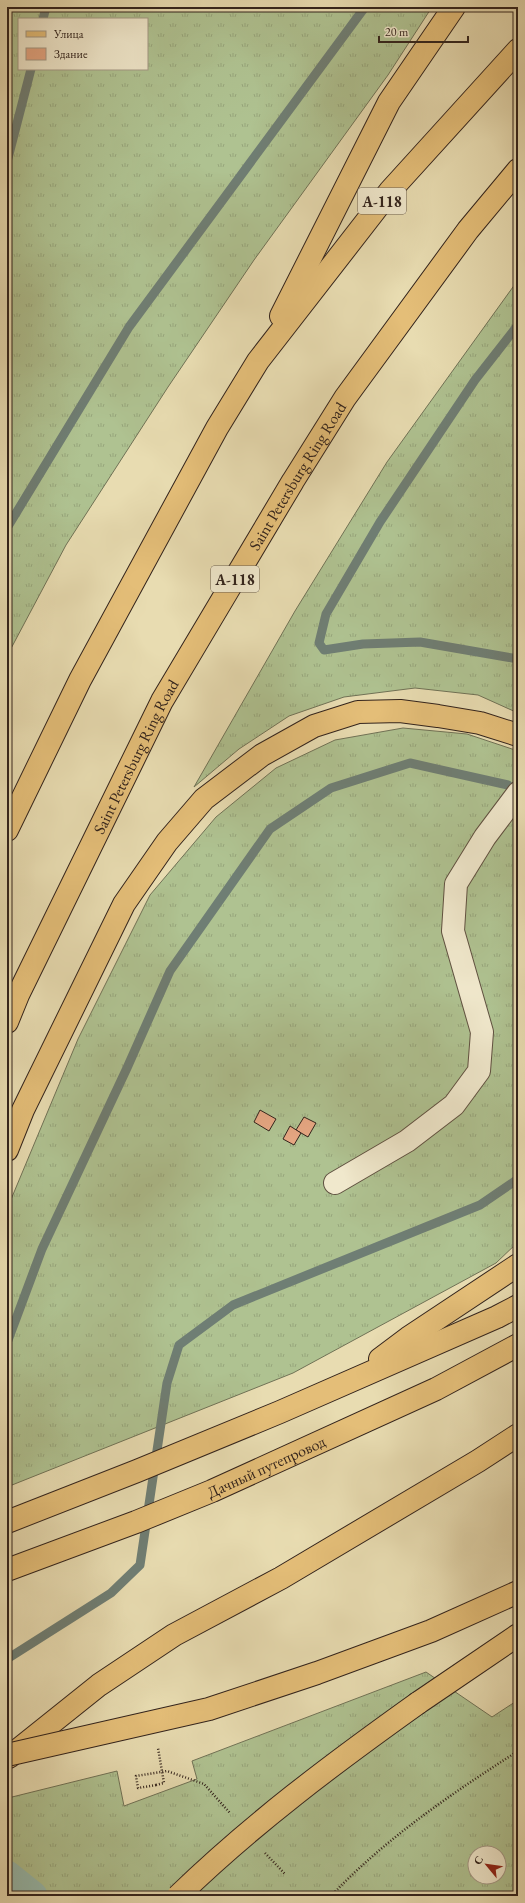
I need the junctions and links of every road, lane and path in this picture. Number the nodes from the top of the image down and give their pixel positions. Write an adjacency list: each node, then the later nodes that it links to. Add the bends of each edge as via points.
1 (454, 7): 4 (main road, via 389,102)
2 (518, 50): 4 (main road, А-118, via 390,191)
3 (518, 170): 8 (main road, Saint Petersburg Ring Road / А-118, via 468,230 345,398 289,488 162,701 18,994)
4 (258, 361): 7 (main road, А-118, via 217,428 80,680)
5 (518, 735): 9 (main road, via 480,723 438,716 400,711 358,712 314,726 262,755 204,799 167,842 124,904 23,1110)
6 (518, 793): 10 (lane, via 485,836 456,884 453,931 482,1032 478,1071 454,1104 407,1141)
7 (7, 830)
8 (7, 1022)
9 (7, 1150)
10 (336, 1183)
11 (518, 1265): 14 (main road, via 408,1338)
12 (518, 1306): 14 (main road, via 497,1318)
13 (518, 1345): 17 (main road, Дачный путепровод, via 436,1389 212,1491)
14 (351, 1381): 16 (main road, via 138,1471)
15 (518, 1435): 23 (main road, via 281,1578 174,1635 99,1685)
16 (7, 1522)
17 (7, 1570)
18 (518, 1592): 22 (main road, bridge, via 431,1631 209,1709)
19 (518, 1635): 25 (main road, bridge, via 318,1775 257,1824)
20 (158, 1747): 24 (path, bridge, via 164,1783 138,1788 136,1776)
21 (518, 1751): 26 (path, via 414,1821 381,1848)
22 (7, 1755)
23 (7, 1759)
24 (167, 1771)
25 (178, 1896)
26 (331, 1896)

